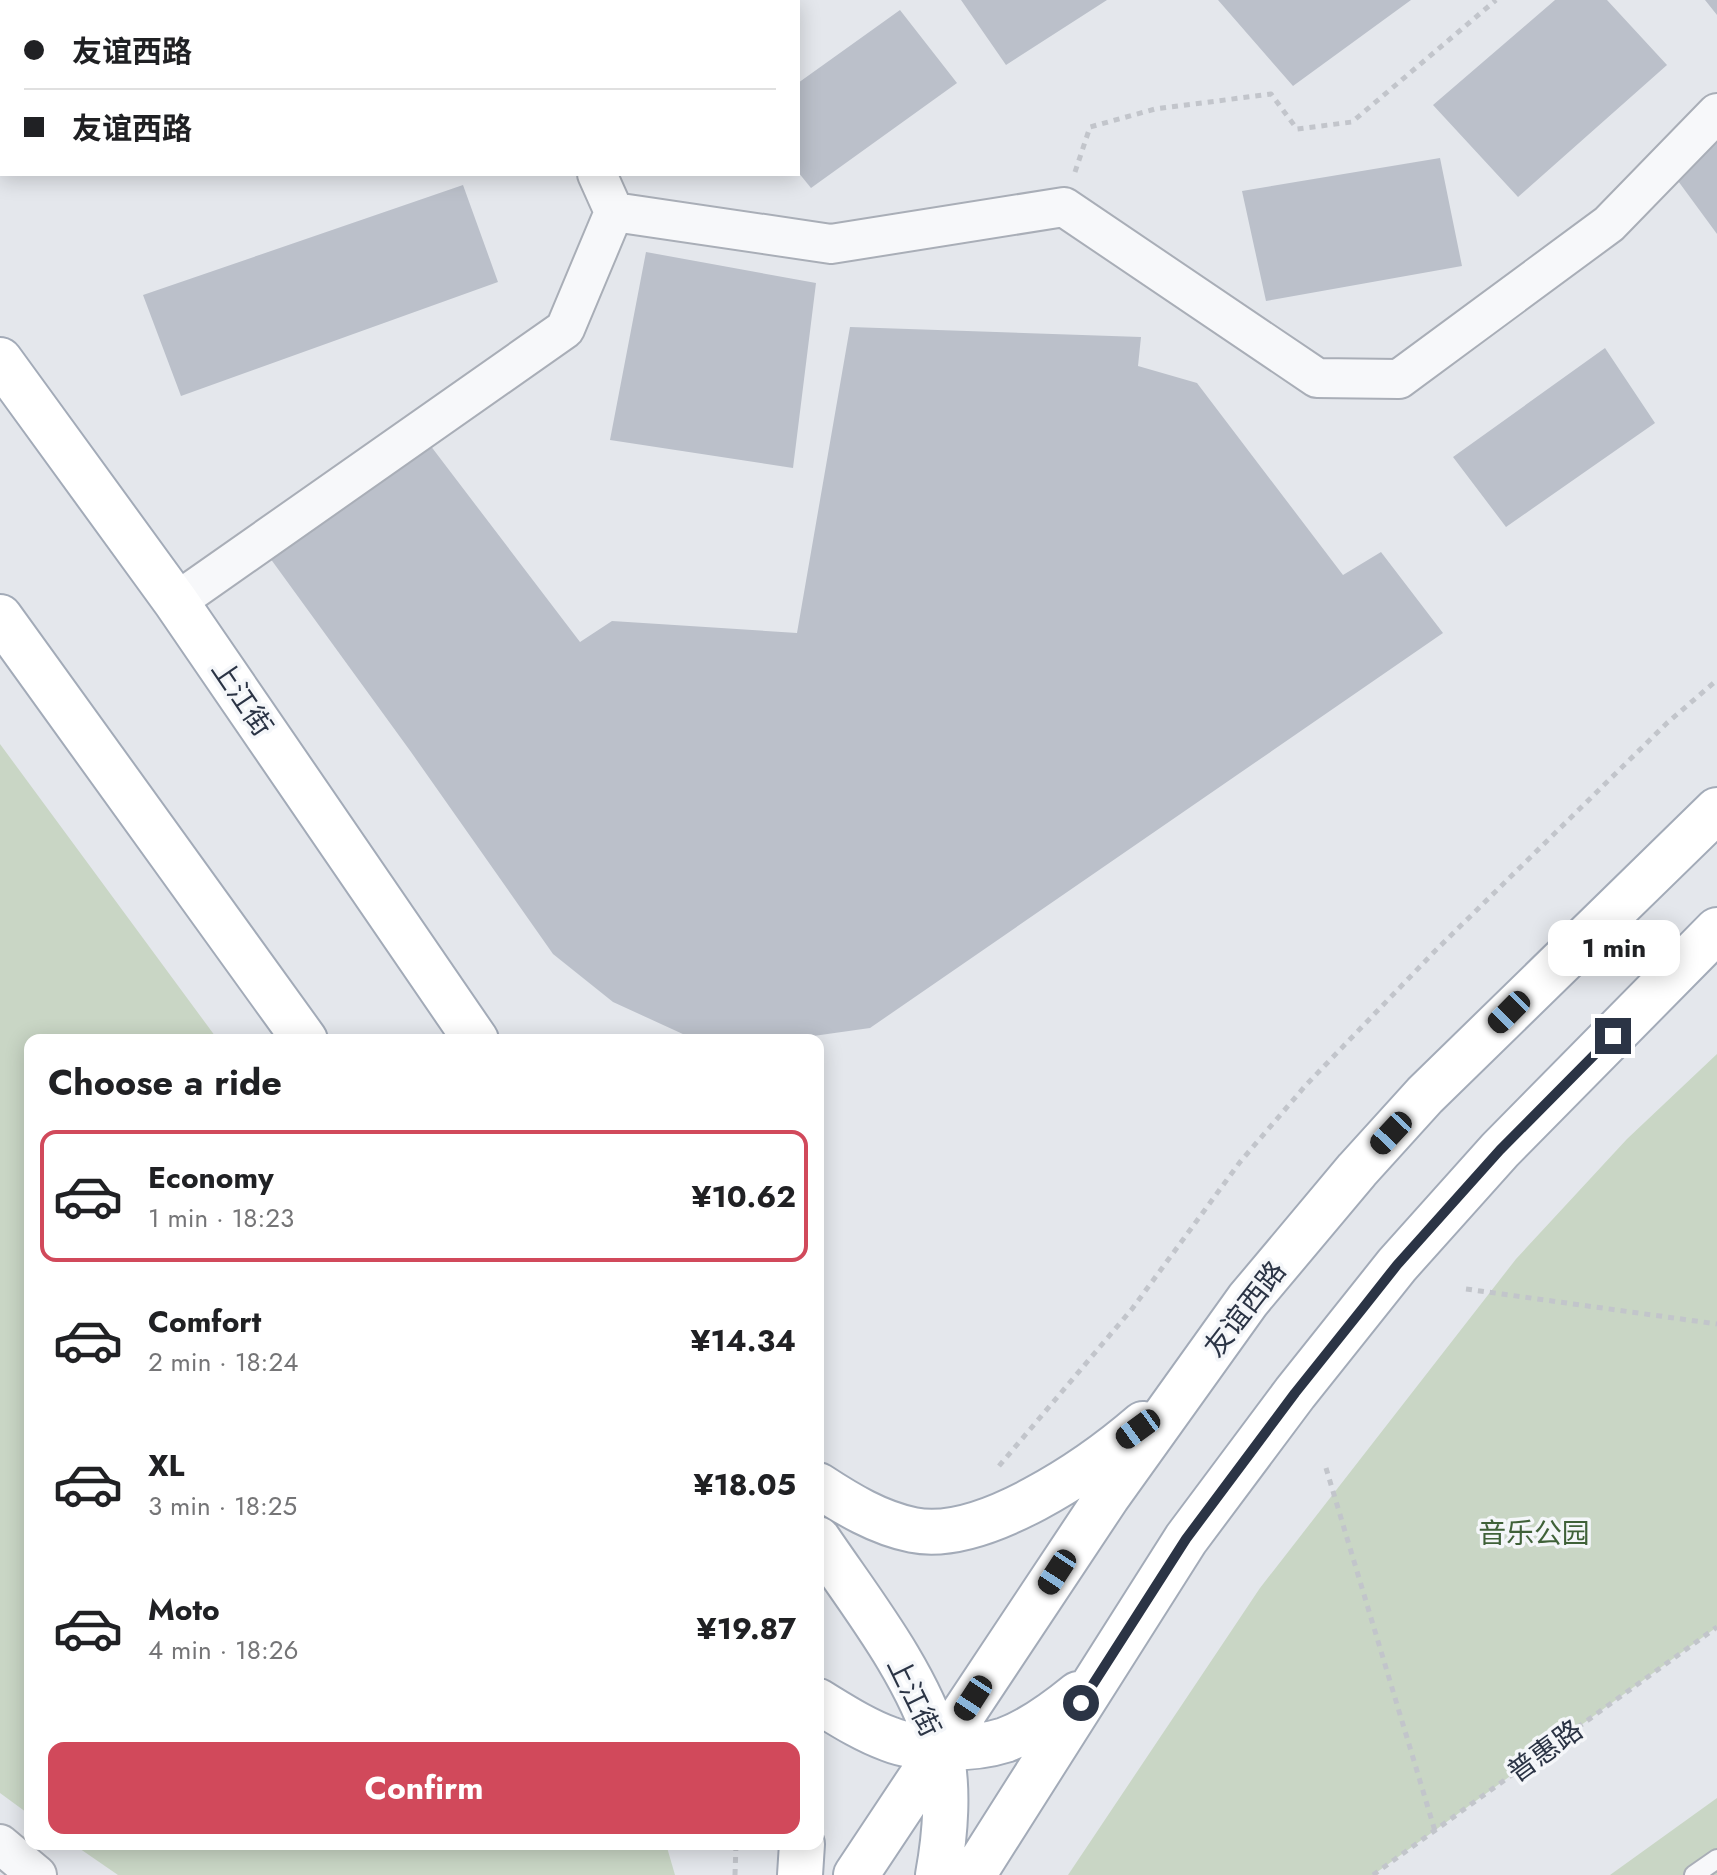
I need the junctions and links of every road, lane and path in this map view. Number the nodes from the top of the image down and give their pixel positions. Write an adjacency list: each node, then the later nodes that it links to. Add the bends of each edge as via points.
1 (1496, 0): 4 (path, via 1352,122 1297,129 1271,94 1155,109 1090,127)
2 (1717, 113): 4 (street, via 1609,224 1399,379 1317,378)
3 (598, 176): 5 (street)
4 (1064, 207): 5 (street, via 831,244)
5 (614, 212): 7 (street, via 565,329)
6 (0, 360): 7 (main road, 上江街)
7 (176, 602): 13 (main road, 上江街)
8 (0, 617): 12 (main road)
9 (1717, 680): 18 (path, via 1435,951 1306,1085 1240,1162 1132,1309)
10 (1717, 810): 16 (main road, 友谊西路, via 1425,1095 1258,1288)
11 (1717, 930): 22 (main road, via 1500,1150 1397,1265 1186,1539)
12 (301, 1034)
13 (472, 1034)
14 (1466, 1289): 15 (path)
15 (1717, 1324)
16 (1184, 1389): 19 (main road, via 1053,1489 980,1523 915,1530 885,1522); 24 (main road, 友谊西路)
17 (1326, 1468): 25 (path)
18 (994, 1472)
19 (824, 1489)
20 (824, 1548): 24 (main road, 上江街, via 905,1671)
21 (1717, 1627): 25 (path, 普惠路)
22 (1096, 1679): 24 (main road, via 1057,1711 1003,1741); 35 (main road)
23 (824, 1705): 24 (main road, via 889,1739)
24 (940, 1749): 33 (main road, 友谊西路); 34 (main road, 上江街, via 945,1838)
25 (1435, 1831): 36 (path, 普惠路)
26 (0, 1844): 30 (street)
27 (736, 1850): 31 (path)
28 (802, 1850): 32 (main road)
29 (1717, 1859): 37 (lane)
30 (37, 1875)
31 (735, 1875)
32 (800, 1875)
33 (856, 1875)
34 (938, 1875)
35 (973, 1875)
36 (1373, 1875)
37 (1694, 1875)

